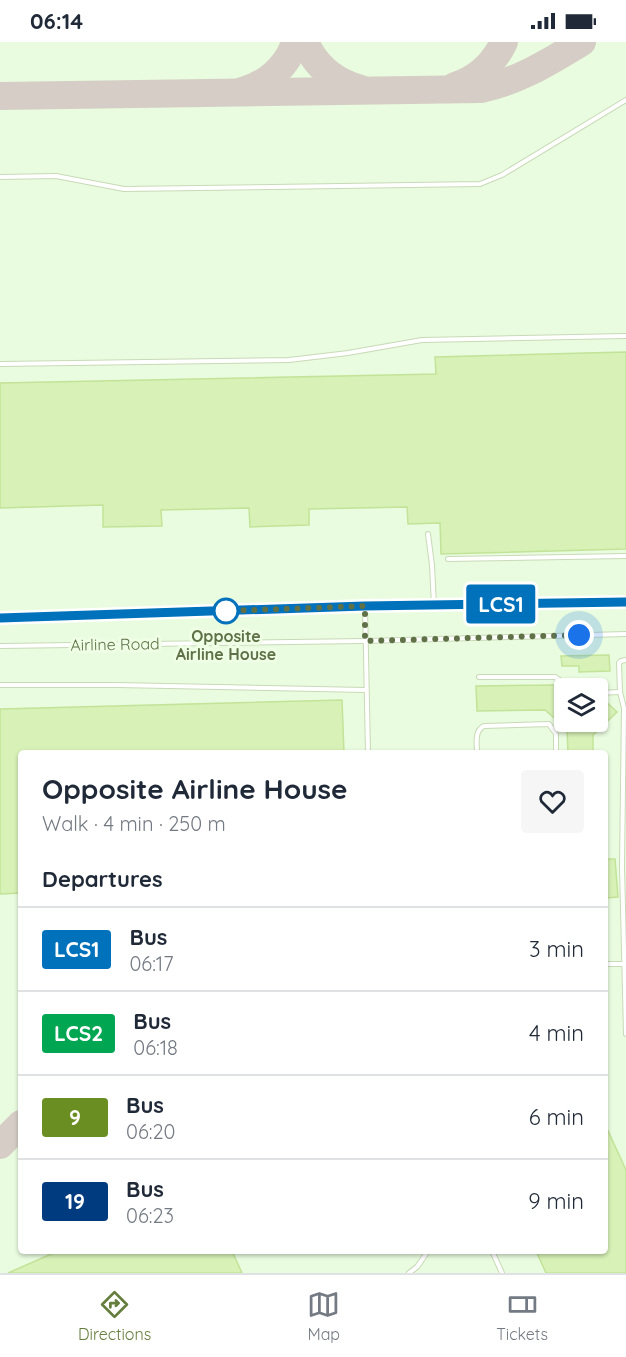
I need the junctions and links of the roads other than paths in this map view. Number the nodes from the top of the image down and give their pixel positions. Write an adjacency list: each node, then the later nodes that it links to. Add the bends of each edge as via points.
1 (626, 100): 2 (lane, via 502,175 480,184 124,189 56,176)
2 (0, 177)
3 (626, 336): 4 (lane, via 422,340 289,360)
4 (0, 364)
5 (428, 534): 10 (lane)
6 (626, 556): 7 (lane)
7 (448, 559)
8 (626, 602): 10 (lane, Airline Road)
9 (365, 606): 10 (lane, Airline Road); 11 (lane, Airline Road); 13 (lane)
10 (434, 606)
11 (0, 618)
12 (626, 633): 13 (lane, Airline Road)
13 (365, 641): 14 (lane, Airline Road); 19 (lane)
14 (0, 646)
15 (626, 660): 20 (lane, via 620,663)
16 (479, 677): 17 (lane)
17 (556, 678)
18 (0, 685): 19 (lane)
19 (366, 690): 22 (lane)
20 (620, 692): 21 (lane); 26 (lane, via 624,708)
21 (608, 693)
22 (368, 750)
23 (477, 750): 24 (lane, via 477,734 484,726 549,724 556,734)
24 (556, 750)
25 (608, 964): 26 (lane)
26 (623, 964): 27 (lane)
27 (626, 1034)
28 (427, 1254): 30 (lane)
29 (493, 1254): 31 (lane)
30 (409, 1273)
31 (502, 1273)

